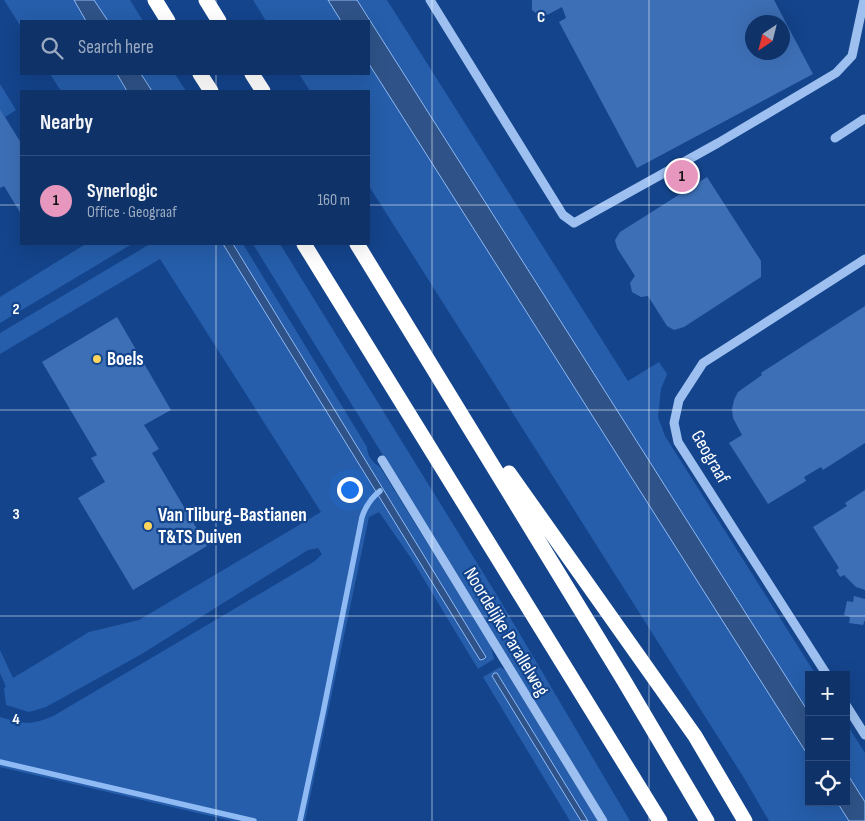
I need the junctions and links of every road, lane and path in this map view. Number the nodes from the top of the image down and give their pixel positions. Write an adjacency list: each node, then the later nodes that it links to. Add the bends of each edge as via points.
1 (156, 0): 5 (highway)
2 (206, 0): 6 (highway)
3 (430, 0): 4 (street, via 563,215 574,223 836,73 852,56)
4 (864, 0)
5 (167, 20)
6 (218, 20)
7 (201, 75): 9 (highway)
8 (253, 75): 10 (highway)
9 (210, 90)
10 (261, 90)
11 (864, 120): 12 (street)
12 (835, 138)
13 (305, 245): 22 (highway)
14 (358, 245): 16 (highway)
15 (865, 259): 18 (street, Geograaf, via 704,363 679,400 674,423 678,442)
16 (433, 366): 23 (highway); 24 (highway, via 695,736)
17 (382, 460): 21 (street, Noordelijke Parallelweg)
18 (824, 671)
19 (850, 711): 20 (street)
20 (865, 734)
21 (603, 821)
22 (660, 821)
23 (707, 821)
24 (745, 821)

